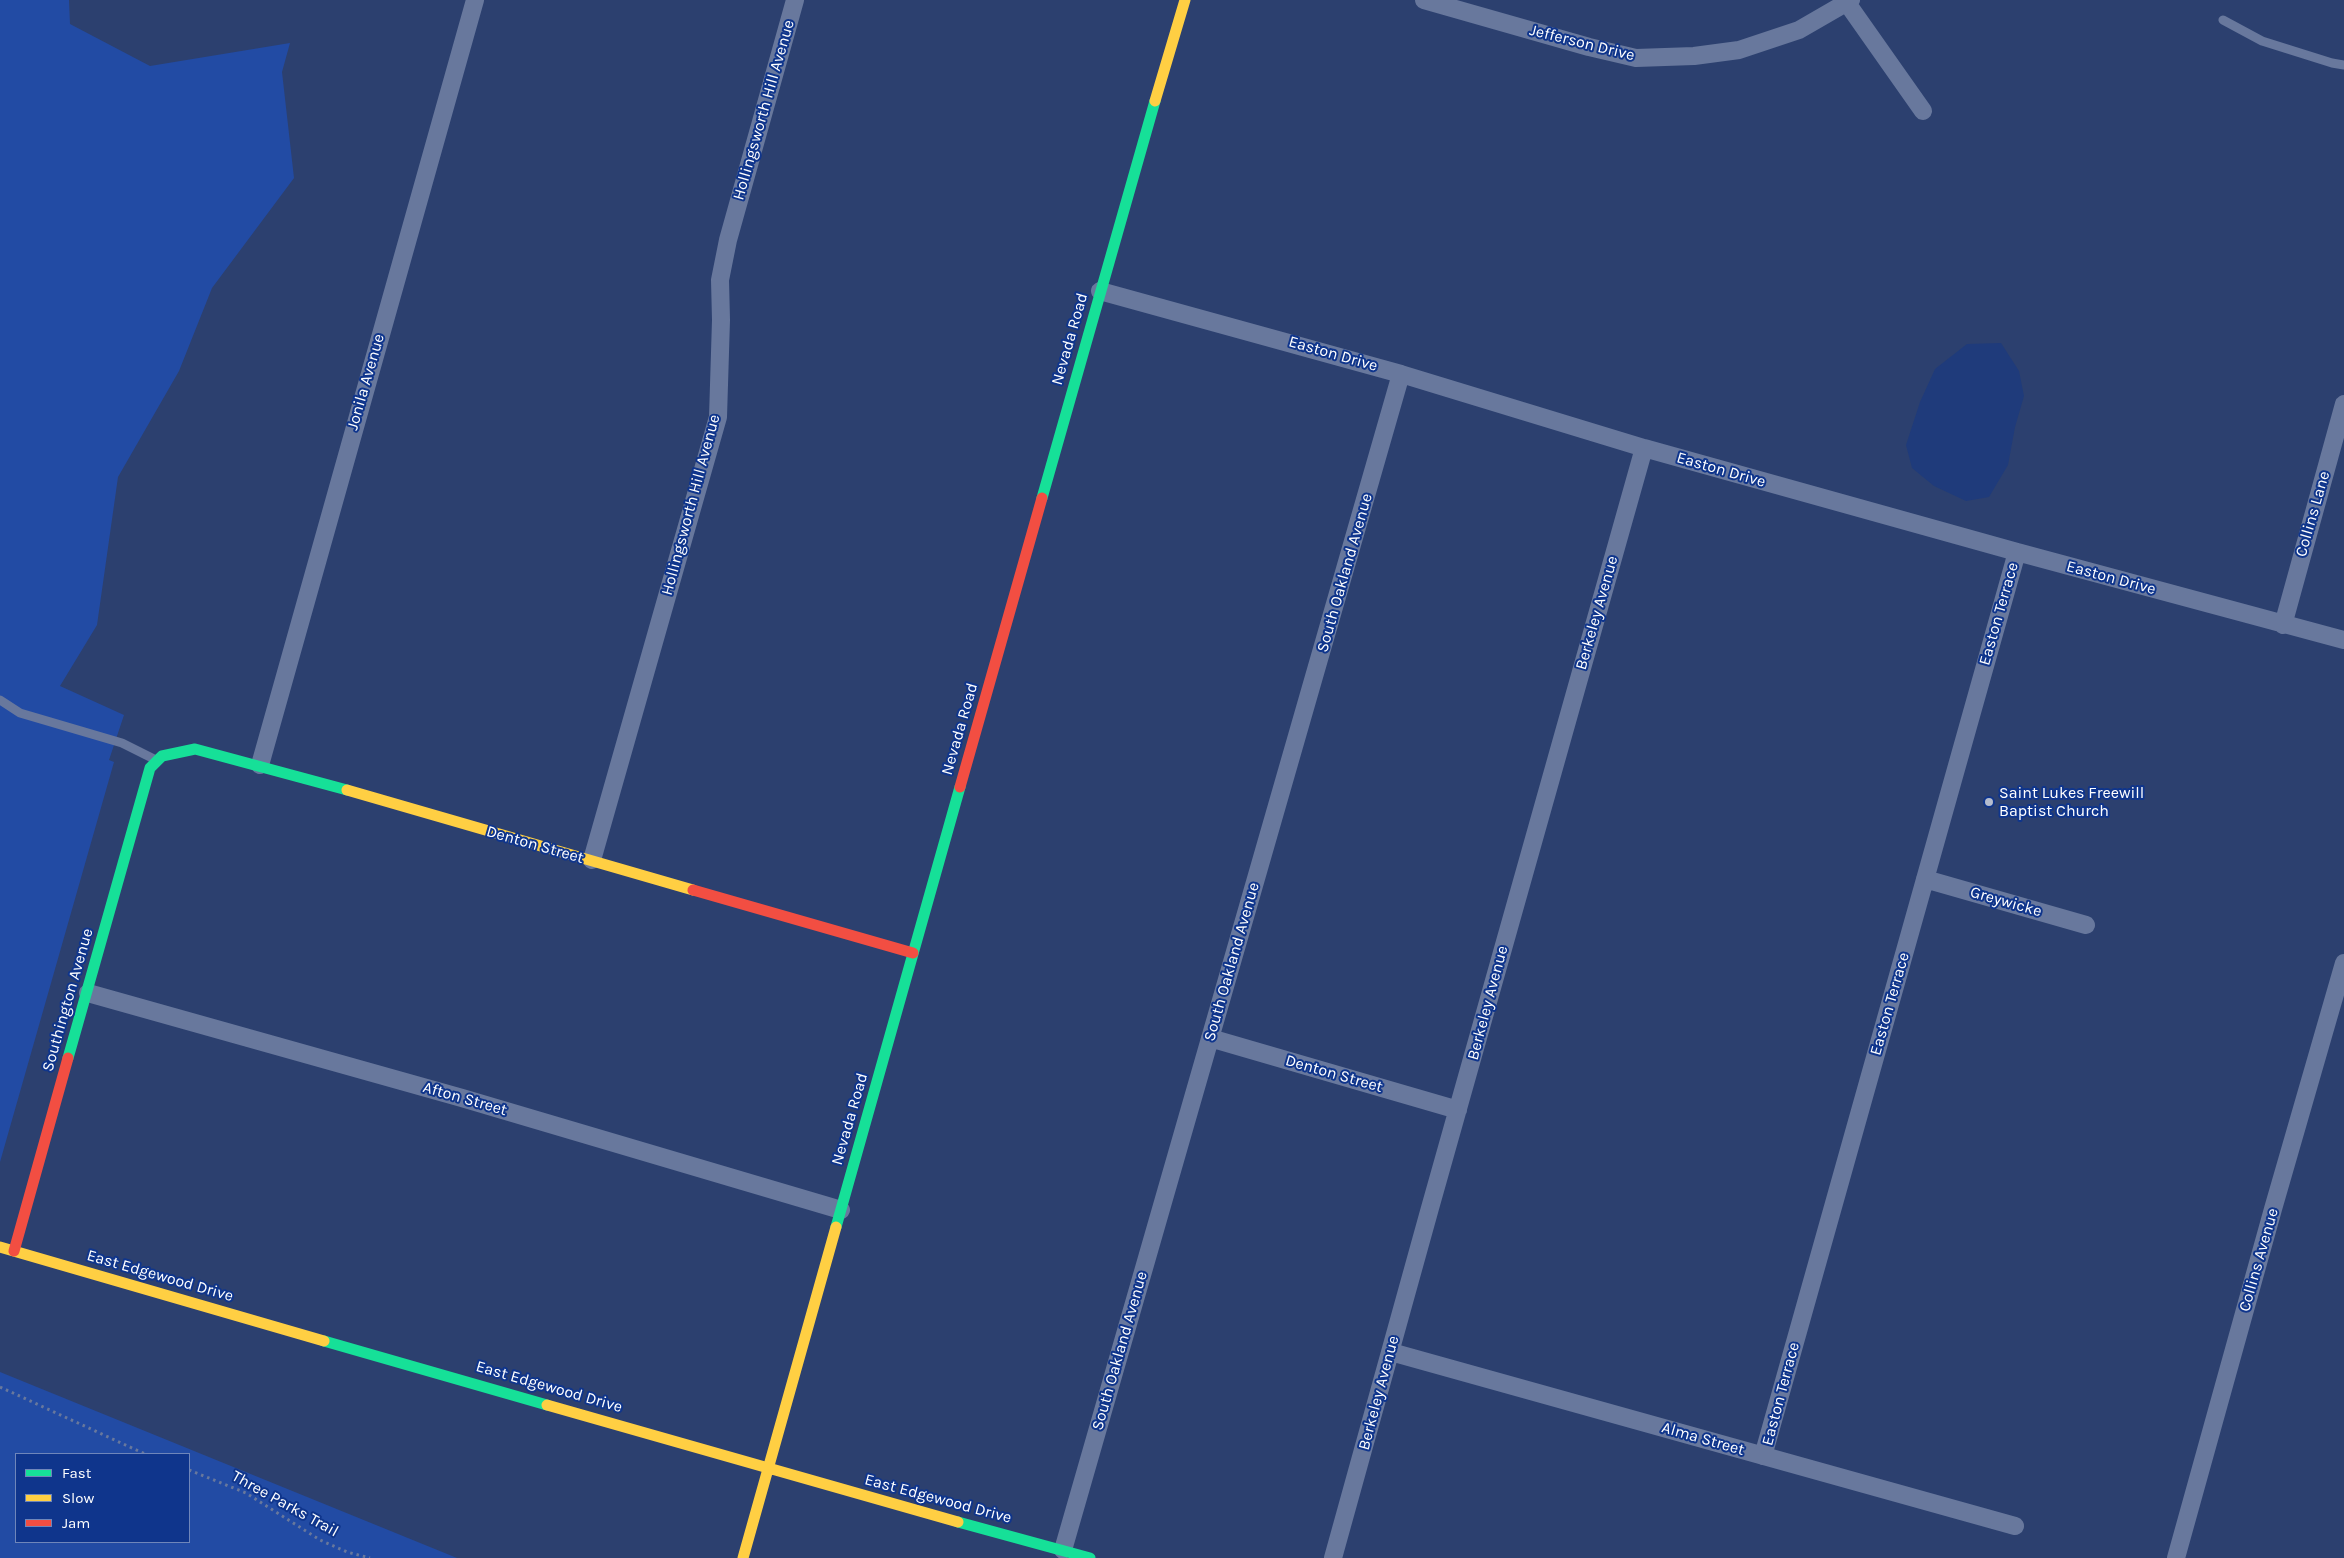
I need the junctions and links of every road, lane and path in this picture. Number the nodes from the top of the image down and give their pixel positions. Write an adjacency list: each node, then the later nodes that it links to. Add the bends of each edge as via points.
1 (475, 0): 18 (street, Jonila Avenue)
2 (795, 0): 19 (street, Hollingsworth Hill Avenue, via 728,240 720,280 718,417)
3 (1185, 0): 9 (street, Nevada Road)
4 (1424, 0): 5 (street, Jefferson Drive, via 1636,58 1739,50 1799,30)
5 (1849, 1): 8 (street)
6 (2223, 20): 7 (lane, via 2262,40)
7 (2344, 65)
8 (1923, 111)
9 (1100, 291): 10 (street, Easton Drive); 22 (street, Nevada Road)
10 (1402, 374): 12 (street, Easton Drive); 25 (street, South Oakland Avenue)
11 (2344, 404): 14 (street, Collins Lane)
12 (1644, 448): 13 (street, Easton Drive); 26 (street, Berkeley Avenue)
13 (2017, 552): 14 (street, Easton Drive); 20 (street, Easton Terrace)
14 (2283, 625): 15 (street, Easton Drive)
15 (2344, 640)
16 (0, 700): 17 (lane, via 20,713 122,743)
17 (157, 760): 18 (street, Denton Street, via 195,749); 24 (street, Southington Avenue, via 150,768)
18 (260, 765): 19 (street, Denton Street)
19 (592, 860): 22 (street, Denton Street)
20 (1925, 879): 21 (street, Greywicke); 33 (street, Easton Terrace)
21 (2086, 925)
22 (913, 953): 27 (street, Nevada Road)
23 (2344, 963): 42 (street, Collins Avenue)
24 (88, 993): 27 (street, Afton Street); 29 (street, Southington Avenue)
25 (1210, 1038): 26 (street, Denton Street); 37 (street, South Oakland Avenue)
26 (1458, 1110): 30 (street, Berkeley Avenue)
27 (841, 1210): 34 (street, Nevada Road)
28 (0, 1246): 29 (street, East Edgewood Drive)
29 (14, 1251): 34 (street, East Edgewood Drive)
30 (1392, 1352): 33 (street, Alma Street); 41 (street, Berkeley Avenue)
31 (0, 1387): 32 (path)
32 (143, 1453)
33 (1764, 1456): 36 (street, Alma Street)
34 (767, 1467): 37 (street, East Edgewood Drive); 39 (street, Nevada Road)
35 (190, 1470): 38 (path, Three Parks Trail, via 246,1493 320,1540)
36 (2015, 1526)
37 (1063, 1550): 40 (street, East Edgewood Drive)
38 (370, 1558)
39 (743, 1558)
40 (1090, 1558)
41 (1333, 1558)
42 (2176, 1558)

